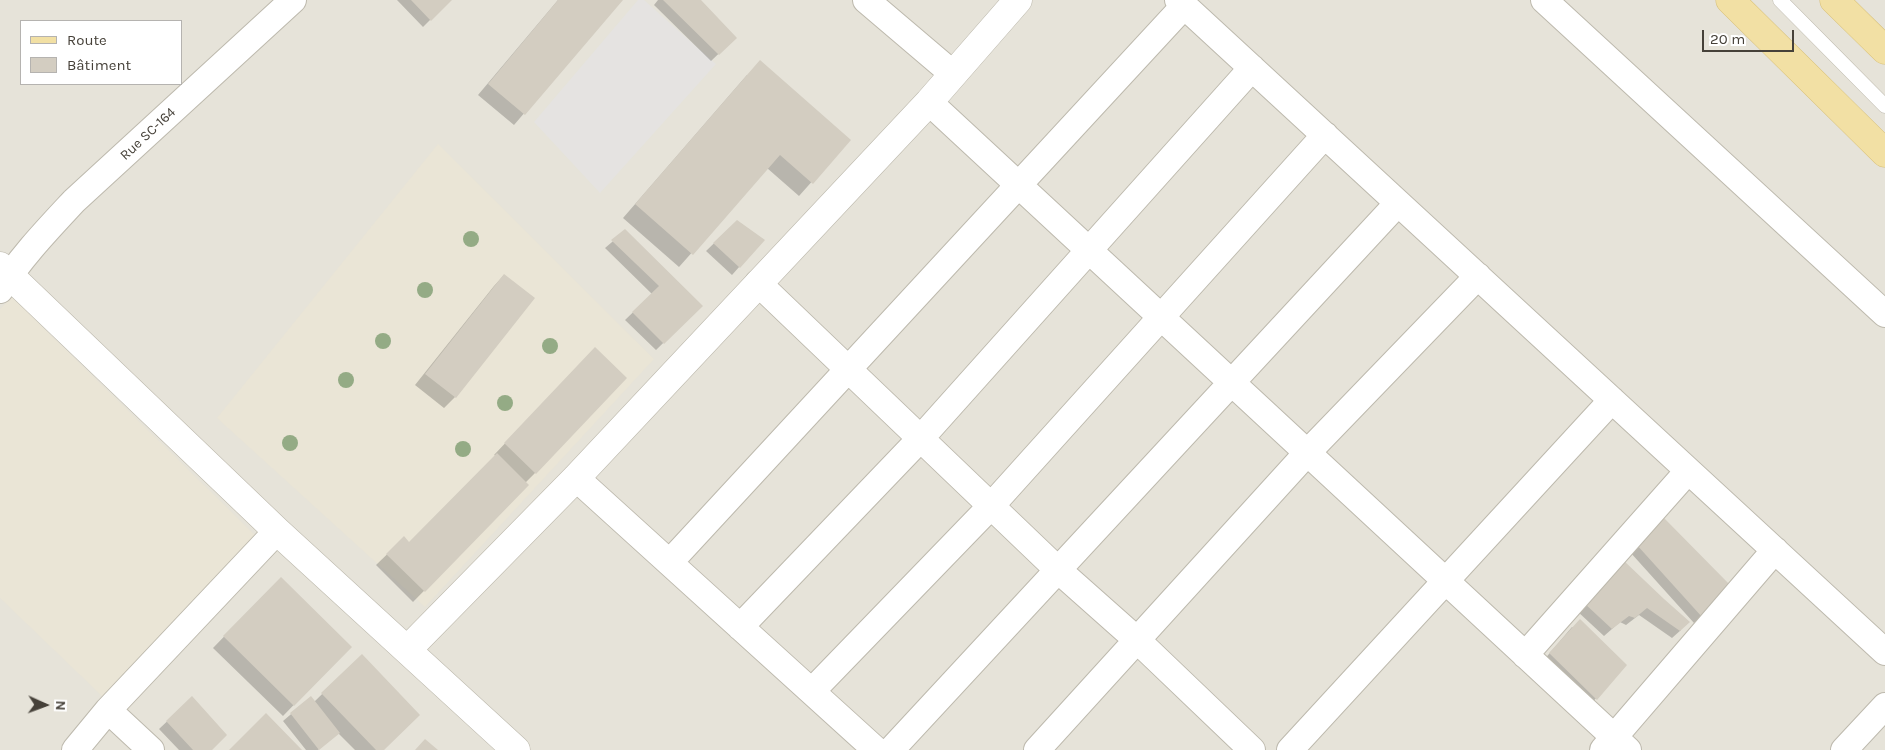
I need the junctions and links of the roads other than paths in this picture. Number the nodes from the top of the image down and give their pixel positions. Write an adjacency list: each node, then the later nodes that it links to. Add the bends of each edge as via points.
1 (293, 0): 20 (street, Rue SC-164, via 74,201)
2 (866, 0): 11 (street)
3 (1018, 0): 11 (street)
4 (1544, 0): 22 (street)
5 (1730, 0): 15 (main road)
6 (1780, 0): 13 (lane)
7 (1834, 0): 9 (main road)
8 (1181, 3): 10 (street); 16 (street)
9 (1885, 50)
10 (1252, 68): 14 (street); 18 (street)
11 (953, 74): 12 (street)
12 (929, 102): 16 (street); 21 (street)
13 (1885, 106)
14 (1324, 135): 17 (street); 23 (street)
15 (1885, 153)
16 (1018, 185): 18 (street); 24 (street)
17 (1398, 203): 19 (street); 25 (street)
18 (1088, 251): 23 (street); 27 (street)
19 (1478, 276): 26 (street); 28 (street)
20 (3, 277): 32 (street)
21 (758, 283): 24 (street); 30 (street)
22 (1885, 314)
23 (1160, 317): 25 (street); 31 (street)
24 (848, 370): 27 (street); 34 (street)
25 (1231, 383): 28 (street); 35 (street)
26 (1612, 400): 29 (street); 36 (street)
27 (921, 438): 31 (street); 37 (street)
28 (1307, 453): 36 (street); 38 (street)
29 (1688, 471): 33 (street); 41 (street)
30 (576, 478): 34 (street); 39 (street)
31 (991, 506): 35 (street); 42 (street)
32 (277, 531): 39 (street); 44 (street)
33 (1774, 550): 40 (street); 45 (street)
34 (670, 562): 37 (street)
35 (1057, 569): 38 (street); 50 (street)
36 (1445, 580): 41 (street); 53 (street)
37 (740, 626): 42 (street)
38 (1137, 640): 51 (street); 52 (street)
39 (407, 650): 48 (street)
40 (1885, 652)
41 (1525, 655): 45 (street)
42 (812, 691): 49 (street)
43 (1885, 706): 54 (street)
44 (108, 710): 46 (street); 47 (street)
45 (1615, 746)
46 (75, 750)
47 (151, 750)
48 (516, 750)
49 (876, 750)
50 (891, 750)
51 (1036, 750)
52 (1252, 750)
53 (1290, 750)
54 (1844, 750)

